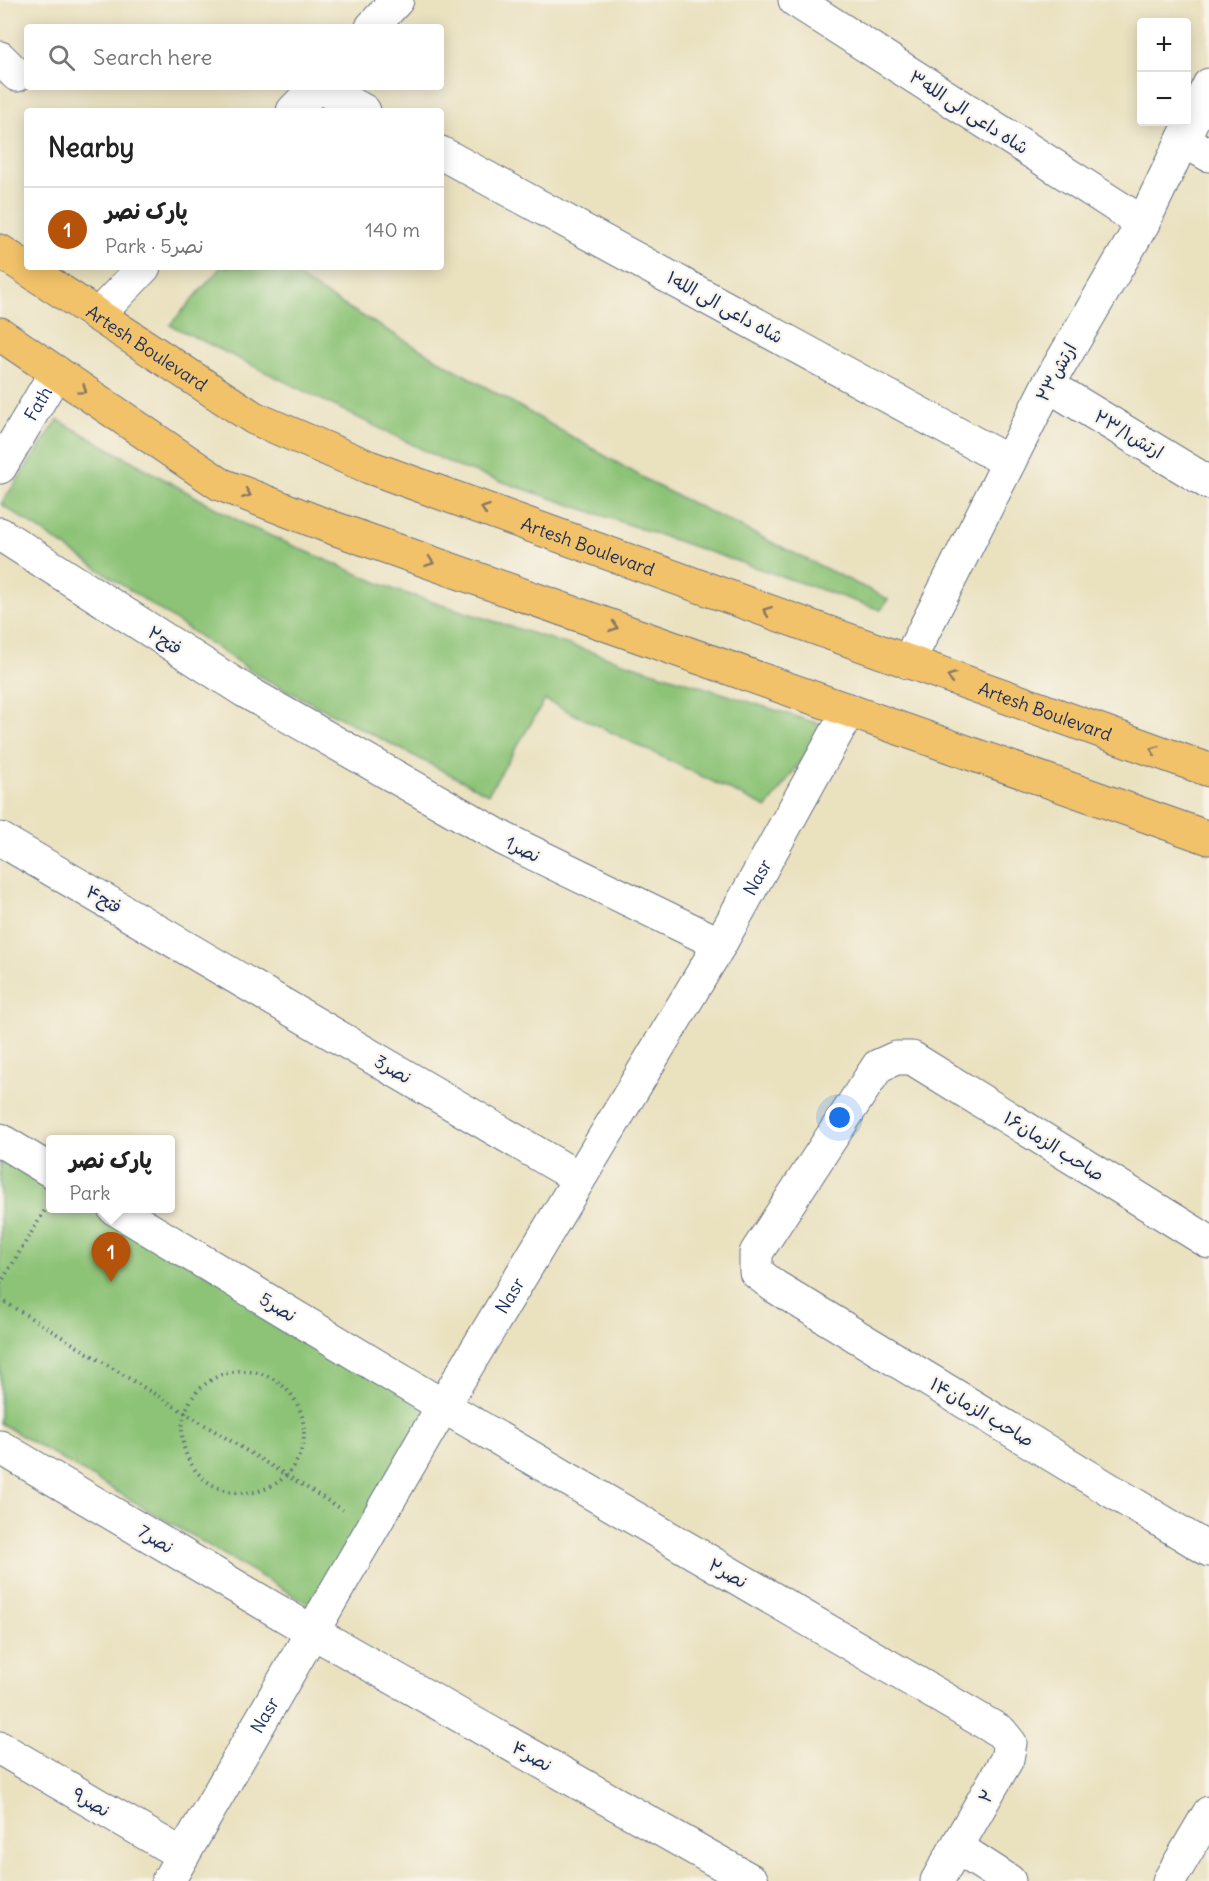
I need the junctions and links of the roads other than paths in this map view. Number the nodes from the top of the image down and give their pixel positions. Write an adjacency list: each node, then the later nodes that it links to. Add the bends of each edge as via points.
1 (795, 0): 11 (street, شاه داعی الی الله۳)
2 (395, 1): 3 (street)
3 (375, 24)
4 (1209, 85): 9 (street, ارتش۲۳)
5 (313, 90): 7 (street)
6 (326, 90): 8 (street)
7 (296, 108)
8 (359, 108)
9 (1196, 147): 11 (street, ارتش۲۳)
10 (444, 155): 20 (street, شاه داعی الی الله۱)
11 (1143, 223): 19 (street, ارتش۲۳)
12 (0, 250): 13 (main road, Artesh Boulevard)
13 (24, 266)
14 (30, 270): 16 (main road, Artesh Boulevard)
15 (141, 270): 16 (street)
16 (98, 315): 24 (main road, Artesh Boulevard, one-way to 16, via 369,468 254,418)
17 (0, 334): 18 (main road)
18 (56, 372): 21 (street, Fath); 25 (main road, one-way to 25, via 220,484 325,525)
19 (1048, 384): 20 (street, ارتش۲۳); 22 (street, ۲۳/۱ارتش)
20 (1010, 462): 24 (street, ارتش۲۳)
21 (0, 466)
22 (1209, 483)
23 (0, 534): 26 (street, ۲فتح, via 245,691)
24 (908, 662): 27 (main road, Artesh Boulevard, one-way to 24)
25 (849, 710): 28 (main road); 30 (street, Nasr)
26 (332, 741): 30 (street, 1نصر, via 504,839)
27 (1209, 770)
28 (1209, 838)
29 (0, 839): 31 (street, فتح۴)
30 (720, 944): 34 (street, Nasr)
31 (207, 960): 34 (street, 3نصر)
32 (0, 1140): 33 (street)
33 (46, 1168)
34 (579, 1178): 38 (street, Nasr)
35 (121, 1213): 38 (street, 5نصر)
36 (1209, 1242): 37 (street, صاحب الزمان۱۶, via 912,1058 896,1058 878,1066 871,1076 756,1252)
37 (756, 1272): 40 (street, صاحب الزمان۱۴)
38 (443, 1406): 41 (street, Nasr); 42 (street, نصر۲, via 1001,1732)
39 (0, 1447): 41 (street, 7نصر)
40 (1209, 1550)
41 (311, 1631): 46 (street, Nasr); 47 (street, ۴نصر)
42 (1010, 1743): 45 (street, ۲, via 1007,1758)
43 (0, 1748): 46 (street, ۹نصر)
44 (1209, 1813): 50 (street)
45 (958, 1848): 48 (street, ۲); 49 (street)
46 (176, 1868)
47 (752, 1881)
48 (937, 1881)
49 (1009, 1881)
50 (1169, 1881)

